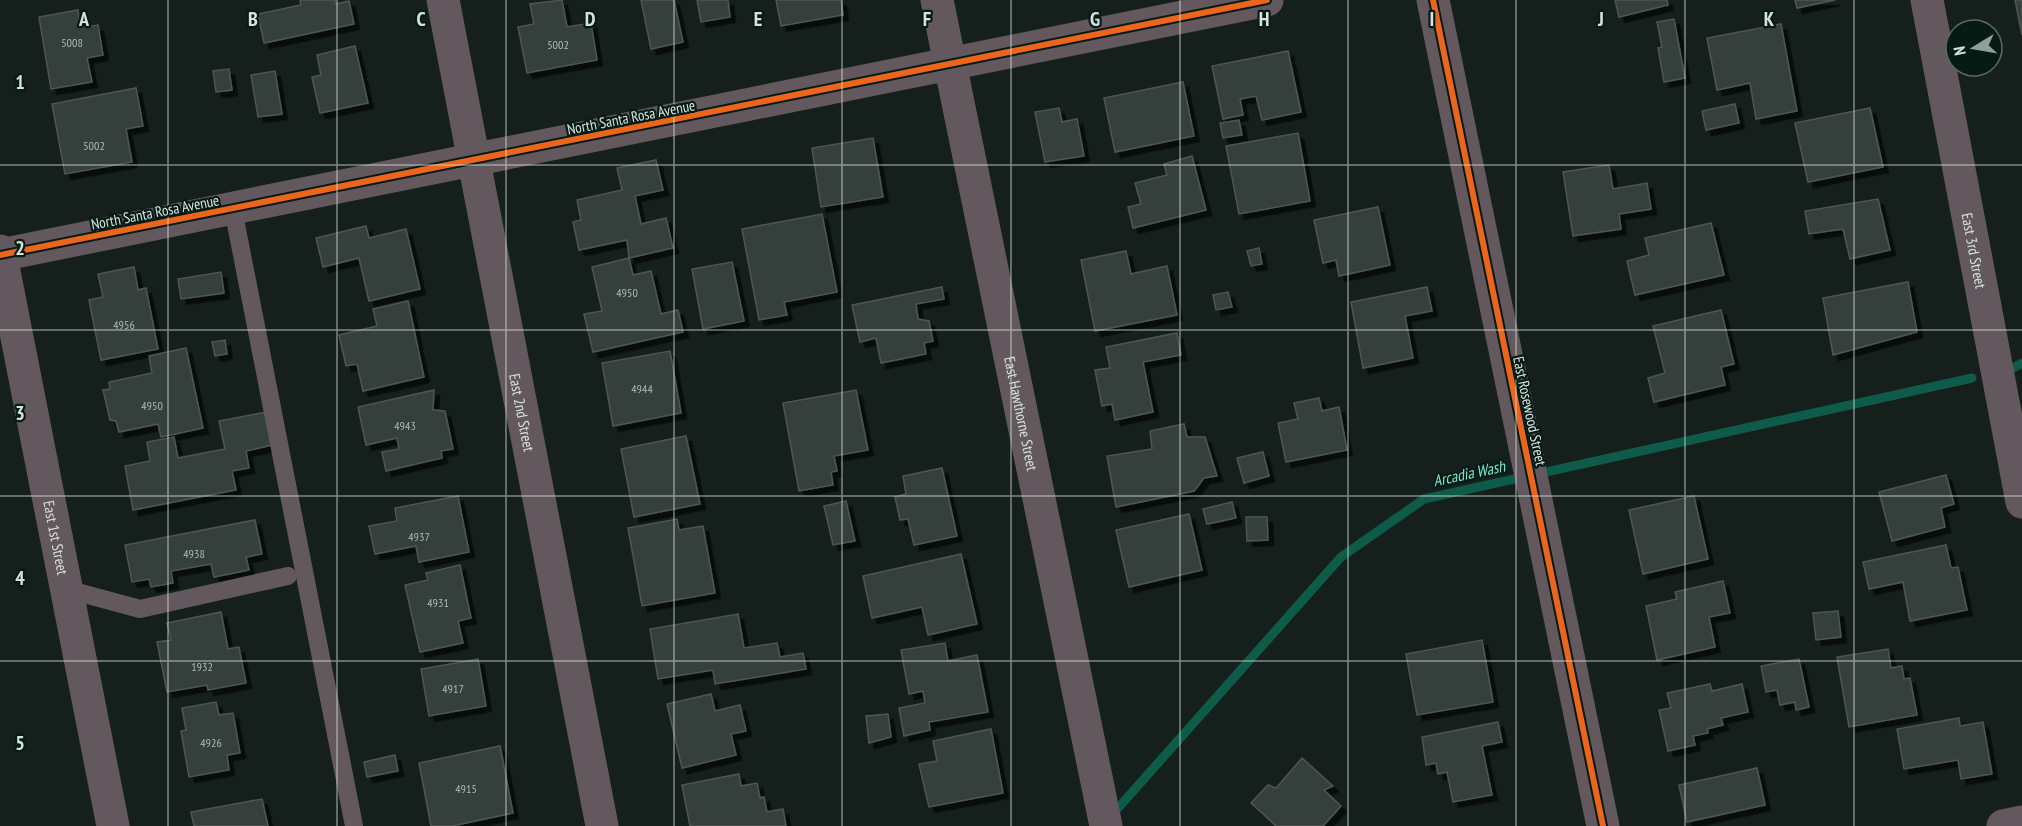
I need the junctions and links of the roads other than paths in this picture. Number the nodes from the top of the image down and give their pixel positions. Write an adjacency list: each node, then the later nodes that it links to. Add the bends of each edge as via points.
1 (443, 0): 7 (street, East 2nd Street)
2 (937, 0): 6 (street, East Hawthorne Street)
3 (1267, 0): 6 (street, North Santa Rosa Avenue)
4 (1432, 0): 18 (street, East Rosewood Street)
5 (1927, 0): 10 (street, East 3rd Street)
6 (950, 65): 7 (street, North Santa Rosa Avenue); 17 (street, East Hawthorne Street)
7 (475, 160): 8 (street, North Santa Rosa Avenue); 16 (street, East 2nd Street)
8 (233, 209): 9 (street, North Santa Rosa Avenue); 15 (lane)
9 (0, 254): 12 (street, East 1st Street)
10 (2022, 502)
11 (288, 576): 12 (lane, via 140,609)
12 (66, 590): 14 (street, East 1st Street)
13 (2022, 822): 19 (street)
14 (113, 826)
15 (354, 826)
16 (602, 826)
17 (1106, 826)
18 (1603, 826)
19 (2003, 826)

